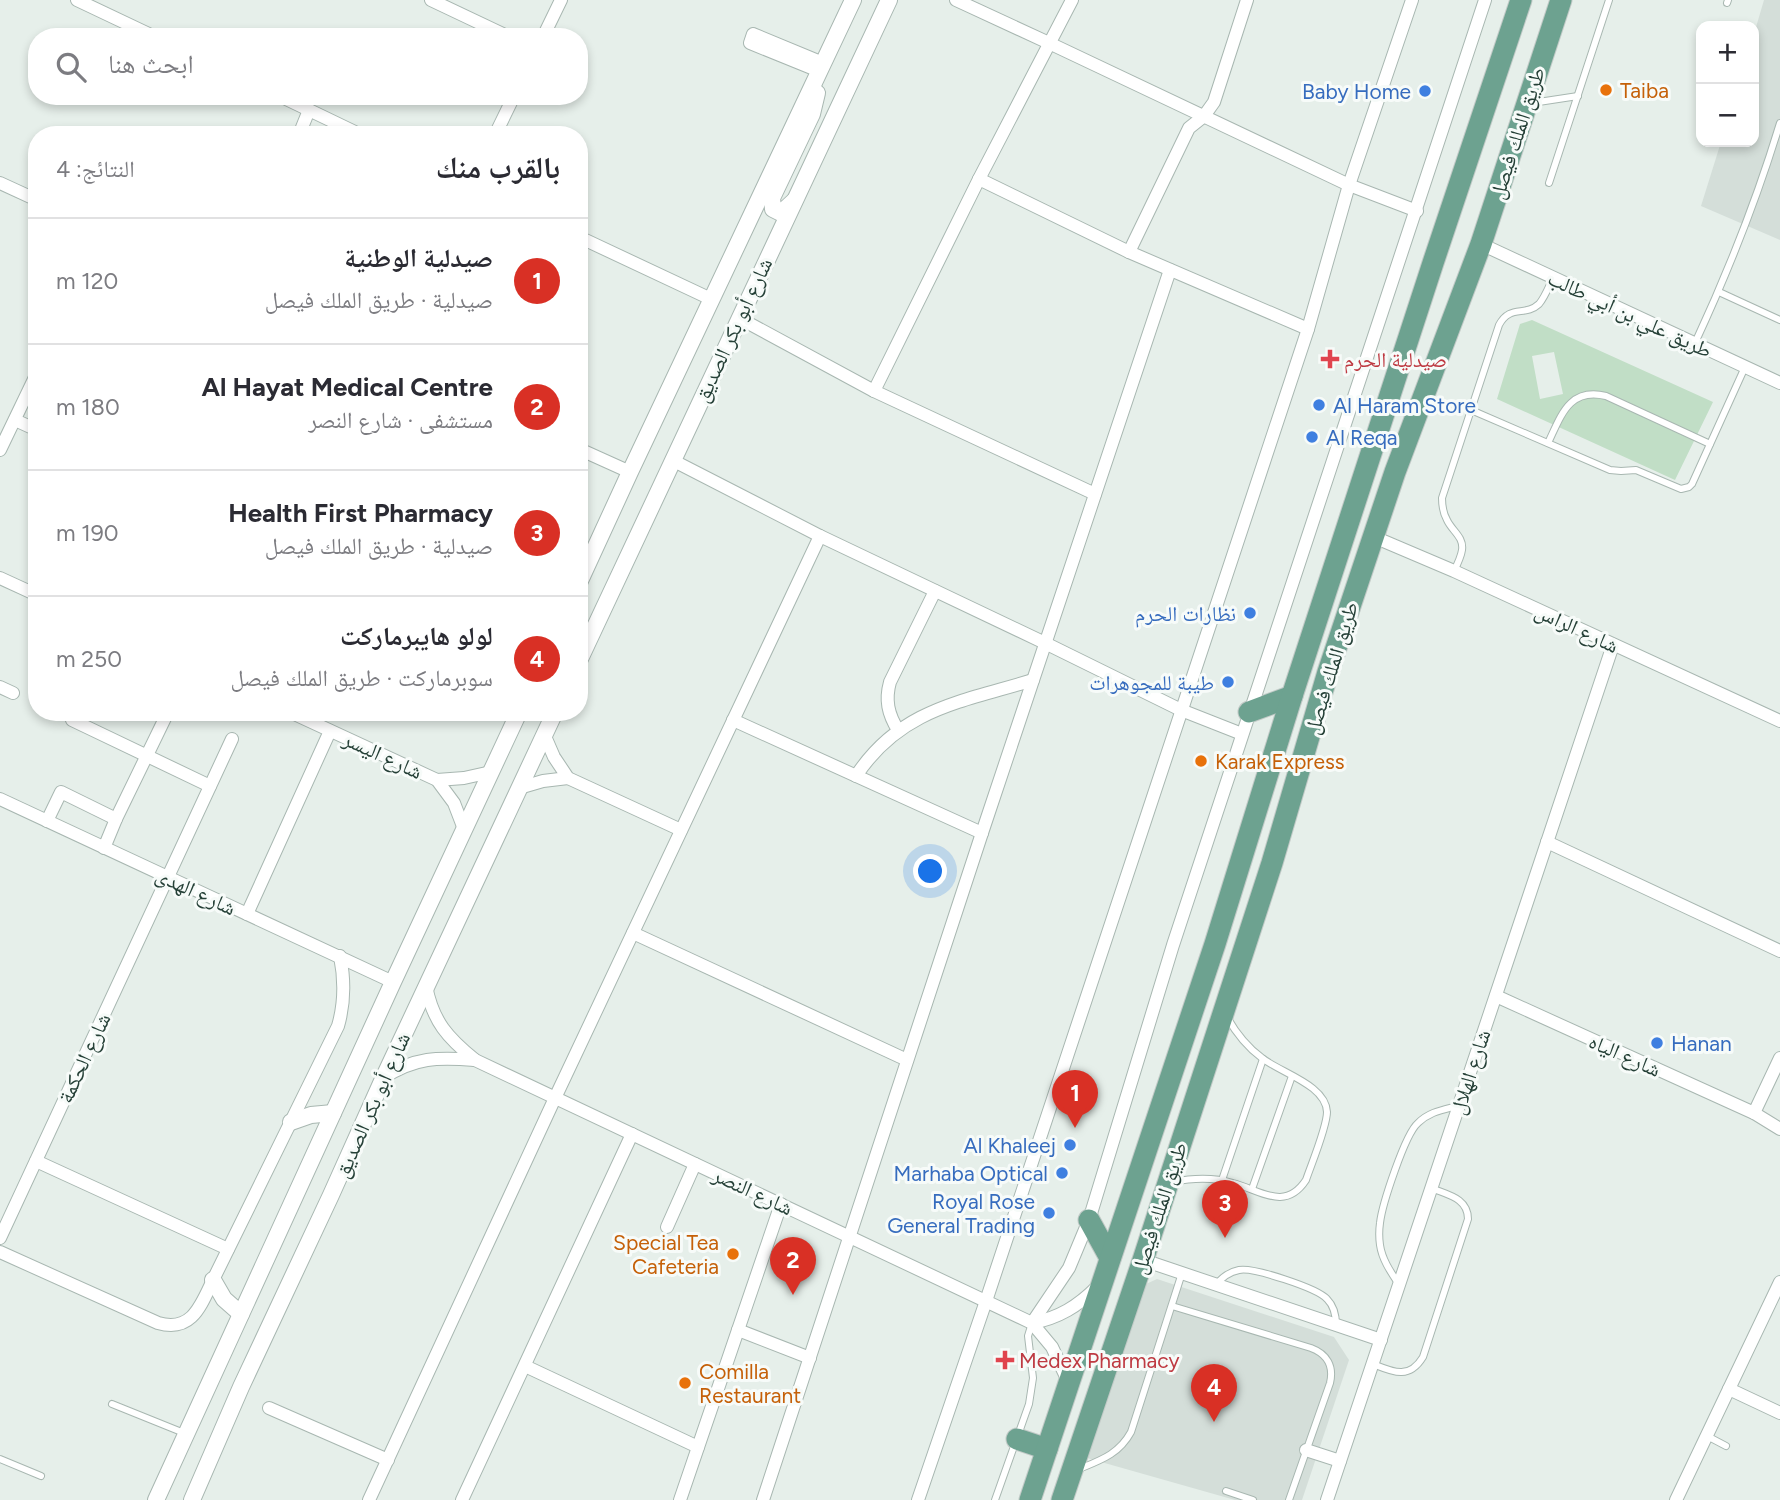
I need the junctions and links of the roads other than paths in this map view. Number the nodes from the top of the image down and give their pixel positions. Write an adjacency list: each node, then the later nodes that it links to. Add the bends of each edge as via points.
1 (77, 0): 14 (street)
2 (431, 0): 15 (street)
3 (561, 0): 16 (street)
4 (889, 0): 34 (street, شارع أبو بكر الصديق)
5 (956, 0): 17 (street)
6 (1072, 0): 17 (street)
7 (1247, 0): 24 (street, via 1214,102)
8 (1412, 0): 32 (street)
9 (1485, 0): 35 (street)
10 (1521, 0): 39 (main road, طريق الملك فيصل)
11 (1561, 0): 20 (main road, طريق الملك فيصل)
12 (1609, 0): 19 (lane)
13 (850, 3): 18 (street, شارع أبو بكر الصديق)
14 (136, 28)
15 (490, 28)
16 (547, 28)
17 (1049, 43): 24 (street); 29 (street)
18 (823, 64): 18 (street, via 750,43 753,34); 34 (street, via 812,114 772,198 773,209 781,213); 43 (street, شارع أبو بكر الصديق)
19 (1578, 96): 20 (lane); 31 (lane)
20 (1527, 104): 37 (main road, طريق الملك فيصل)
21 (299, 105): 23 (street)
22 (510, 105): 28 (street)
23 (309, 110): 26 (street); 27 (street)
24 (1204, 116): 32 (street); 38 (street, via 1189,128)
25 (1780, 124): 42 (lane)
26 (303, 126)
27 (342, 126)
28 (499, 126)
29 (979, 180): 38 (street); 50 (street)
30 (0, 183): 33 (street)
31 (1549, 183)
32 (1349, 185): 35 (street); 46 (street)
33 (28, 196)
34 (794, 201): 44 (street, شارع أبو بكر الصديق)
35 (1417, 211): 77 (street)
36 (588, 241): 43 (street)
37 (1481, 244): 41 (street, طريق علي بن أبي طالب); 63 (main road, طريق الملك فيصل)
38 (1129, 252): 40 (street)
39 (1433, 263): 63 (main road, via 1416,348 1361,520 1363,531); 75 (main road, طريق الملك فيصل)
40 (1170, 270): 46 (street); 61 (street)
41 (1553, 277): 47 (street, طريق علي بن أبي طالب); 52 (lane, via 1539,304 1502,319)
42 (1719, 292): 45 (lane); 47 (lane)
43 (711, 299): 60 (street, شارع أبو بكر الصديق)
44 (739, 318): 50 (street); 59 (street, شارع أبو بكر الصديق)
45 (1780, 320)
46 (1308, 329): 76 (street)
47 (1695, 344): 48 (street, طريق علي بن أبي طالب)
48 (1745, 367): 49 (street, طريق علي بن أبي طالب); 56 (lane)
49 (1780, 383)
50 (874, 391): 61 (street)
51 (28, 392): 53 (street)
52 (1471, 410): 55 (lane); 65 (lane, via 1442,498 1447,521 1462,542)
53 (15, 420): 54 (street); 57 (street)
54 (28, 426)
55 (1548, 443): 56 (lane, via 1610,470 1636,470 1681,489 1692,484); 56 (lane, via 1566,407 1597,394)
56 (1710, 444)
57 (0, 450)
58 (588, 453): 60 (street)
59 (673, 460): 62 (street); 69 (street, شارع أبو بكر الصديق)
60 (629, 472): 64 (street, شارع أبو بكر الصديق)
61 (1095, 494): 70 (street)
62 (820, 536): 68 (street); 78 (street)
63 (1374, 537): 65 (street, شارع الراس); 113 (main road, طريق الملك فيصل)
64 (588, 563)
65 (1454, 572): 71 (street, شارع الراس)
66 (0, 578): 67 (street)
67 (28, 591)
68 (935, 591): 70 (street); 85 (street, via 890,682 887,699)
69 (588, 642)
70 (1045, 643): 72 (street); 76 (street)
71 (1613, 645): 84 (street, شارع الراس); 103 (street, شارع الهلال)
72 (1033, 680): 85 (street, via 941,708); 102 (street)
73 (0, 687): 74 (street)
74 (13, 693)
75 (1292, 696): 77 (main road); 141 (main road, طريق الملك فيصل)
76 (1181, 710): 88 (street); 149 (street)
77 (1250, 712): 88 (street)
78 (733, 720): 92 (street); 101 (street)
79 (74, 721): 90 (street)
80 (164, 721): 90 (street)
81 (309, 721): 86 (street, شارع اليسر)
82 (515, 721): 91 (street, شارع أبو بكر الصديق)
83 (550, 721): 87 (street, شارع أبو بكر الصديق)
84 (1780, 721)
85 (898, 730): 92 (street, via 874,751)
86 (330, 731): 94 (street, شارع اليسر); 106 (street)
87 (544, 734): 93 (street); 96 (street, شارع أبو بكر الصديق)
88 (1242, 734): 135 (street)
89 (232, 739): 95 (street, شارع الحكمة)
90 (147, 755): 95 (street); 98 (street)
91 (491, 772): 94 (street, شارع اليسر); 100 (street, شارع أبو بكر الصديق)
92 (856, 776): 102 (street)
93 (568, 778): 96 (street); 101 (street)
94 (437, 780): 100 (street, شارع اليسر, via 454,803)
95 (211, 786): 105 (street, شارع الحكمة)
96 (519, 788): 111 (street, شارع أبو بكر الصديق)
97 (1, 800): 99 (street, شارع الهدى)
98 (116, 819): 99 (street, via 61,792); 104 (street)
99 (47, 821): 104 (street, شارع الهدى)
100 (464, 829): 110 (street, شارع أبو بكر الصديق)
101 (681, 830): 107 (street)
102 (982, 833): 117 (street)
103 (1547, 842): 108 (street); 112 (street, شارع الهلال)
104 (104, 848): 105 (street, شارع الهدى)
105 (168, 877): 106 (street, شارع الهدى); 127 (street, شارع الحكمة)
106 (247, 914): 109 (street, شارع الهدى)
107 (633, 933): 117 (street); 120 (street)
108 (1780, 951)
109 (340, 956): 110 (street, شارع الهدى); 124 (street, via 342,1013)
110 (393, 982): 122 (street, شارع أبو بكر الصديق)
111 (426, 986): 116 (street, شارع النصر, via 439,1025); 119 (street, شارع أبو بكر الصديق)
112 (1496, 996): 121 (street, شارع الهلال); 123 (street, شارع الياه)
113 (1224, 1012): 115 (lane, via 1241,1038); 130 (main road, طريق الملك فيصل)
114 (1780, 1058): 123 (street)
115 (1263, 1059): 118 (lane); 129 (lane)
116 (475, 1060): 119 (street, شارع النصر, via 421,1060); 120 (street, شارع النصر)
117 (907, 1060): 137 (street)
118 (1292, 1076): 132 (lane); 132 (lane, via 1317,1091 1326,1107 1306,1180 1296,1192 1282,1197)
119 (383, 1079): 178 (street, شارع أبو بكر الصديق)
120 (555, 1098): 126 (street, شارع النصر); 172 (street)
121 (1459, 1106): 131 (street, شارع الهلال); 148 (lane, via 1433,1112 1413,1128 1381,1213 1380,1247)
122 (333, 1113): 124 (street); 151 (street, شارع أبو بكر الصديق)
123 (1754, 1113): 125 (street, شارع الياه)
124 (291, 1122): 139 (street)
125 (1780, 1129)
126 (632, 1134): 128 (street, شارع النصر); 158 (street)
127 (36, 1161): 134 (street, شارع الحكمة); 139 (street)
128 (695, 1164): 133 (street, شارع النصر); 136 (street)
129 (1222, 1180): 130 (lane); 132 (lane)
130 (1167, 1184): 142 (main road, طريق الملك فيصل)
131 (1431, 1188): 148 (street, شارع الهلال); 157 (lane, via 1461,1200 1468,1214 1427,1344 1410,1370 1397,1373)
132 (1252, 1189)
133 (781, 1204): 137 (street, شارع النصر); 154 (street)
134 (5, 1213): 138 (street, شارع الحكمة)
135 (1089, 1220): 141 (main road); 152 (street, via 1069,1268)
136 (667, 1227)
137 (849, 1237): 149 (street, شارع النصر); 156 (street)
138 (0, 1238)
139 (228, 1249): 144 (street)
140 (0, 1252): 144 (street, via 165,1325 181,1324 194,1316)
141 (1110, 1258): 146 (main road, طريق الملك فيصل)
142 (1143, 1260): 143 (street); 174 (main road, طريق الملك فيصل)
143 (1182, 1273): 147 (street); 150 (lane)
144 (213, 1280): 151 (street, via 224,1299)
145 (1780, 1282): 160 (street)
146 (1101, 1283): 152 (street, via 1066,1313); 159 (main road, طريق الملك فيصل)
147 (1216, 1284): 153 (street); 153 (lane, via 1238,1270 1259,1271 1321,1294 1331,1304)
148 (1399, 1285): 155 (street, شارع الهلال)
149 (986, 1301): 152 (street, شارع النصر); 183 (street)
150 (1172, 1306): 170 (lane, via 1323,1354 1331,1377); 174 (lane, via 1126,1441 1105,1459)
151 (242, 1314): 164 (street, شارع أبو بكر الصديق)
152 (1032, 1323): 159 (street, شارع النصر, via 1052,1347); 166 (lane, via 1027,1336 1032,1391)
153 (1336, 1325): 155 (street)
154 (738, 1330): 156 (street); 168 (street)
155 (1381, 1340): 157 (street, شارع الهلال)
156 (810, 1358): 182 (street)
157 (1373, 1364): 173 (street, شارع الهلال)
158 (525, 1366): 168 (street); 180 (street)
159 (1068, 1384): 169 (main road, طريق الملك فيصل)
160 (1729, 1390): 163 (street); 165 (street)
161 (112, 1404): 164 (lane)
162 (270, 1408): 172 (street)
163 (1780, 1413)
164 (187, 1434): 177 (street, شارع أبو بكر الصديق)
165 (1707, 1436): 167 (lane); 190 (street)
166 (1017, 1439): 169 (main road); 184 (lane)
167 (1726, 1446)
168 (698, 1447): 181 (street)
169 (1047, 1449): 185 (main road, طريق الملك فيصل)
170 (1306, 1450): 173 (street); 188 (lane)
171 (0, 1458): 175 (lane)
172 (388, 1460): 179 (street)
173 (1340, 1461): 189 (street, شارع الهلال)
174 (1071, 1472): 186 (main road, طريق الملك فيصل)
175 (41, 1476)
176 (1226, 1491): 187 (lane)
177 (156, 1500)
178 (192, 1500)
179 (369, 1500)
180 (463, 1500)
181 (680, 1500)
182 (763, 1500)
183 (918, 1500)
184 (995, 1500)
185 (1030, 1500)
186 (1062, 1500)
187 (1254, 1500)
188 (1289, 1500)
189 (1327, 1500)
190 (1676, 1500)

